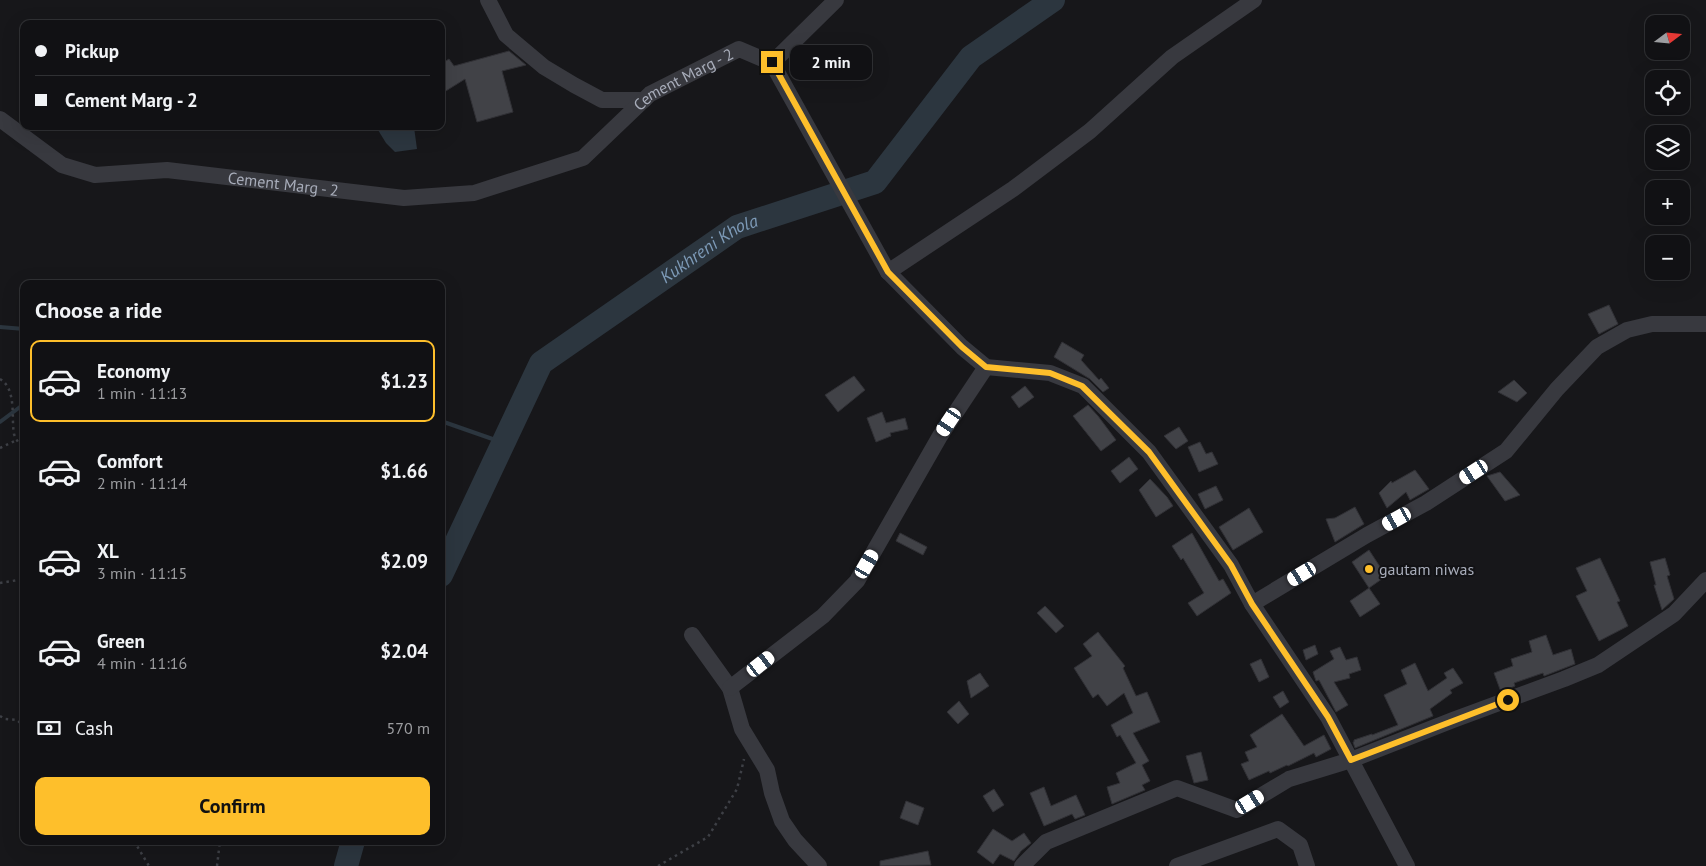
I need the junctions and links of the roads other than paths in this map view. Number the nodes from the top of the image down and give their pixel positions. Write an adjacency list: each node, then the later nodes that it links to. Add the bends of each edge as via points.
1 (488, 0): 5 (street, via 506,35 552,71 602,100)
2 (836, 0): 4 (street)
3 (1254, 0): 7 (street, via 1172,57 1090,131 1013,189)
4 (772, 62): 5 (street, Cement Marg - 2, via 739,49); 7 (street)
5 (644, 100): 6 (street, Cement Marg - 2, via 583,158 474,193 404,198 167,170 95,175 62,165)
6 (0, 119)
7 (888, 272): 9 (street)
8 (1706, 324): 11 (street, via 1652,324 1627,330 1597,347 1557,388 1506,451 1426,503)
9 (986, 367): 11 (street, via 1050,373 1082,386 1149,452 1231,565); 13 (street, via 940,436 857,581 823,616)
10 (1706, 580): 14 (street, via 1674,614 1598,665)
11 (1252, 604): 14 (street, via 1328,717)
12 (692, 635): 13 (street)
13 (730, 688): 15 (street, via 742,729 767,770 782,822)
14 (1351, 760): 16 (street, via 1289,779 1237,810 1177,788 1046,842); 19 (street)
15 (819, 866)
16 (1022, 866)
17 (1177, 866): 18 (street, via 1278,829 1300,845)
18 (1308, 866)
19 (1407, 866)

